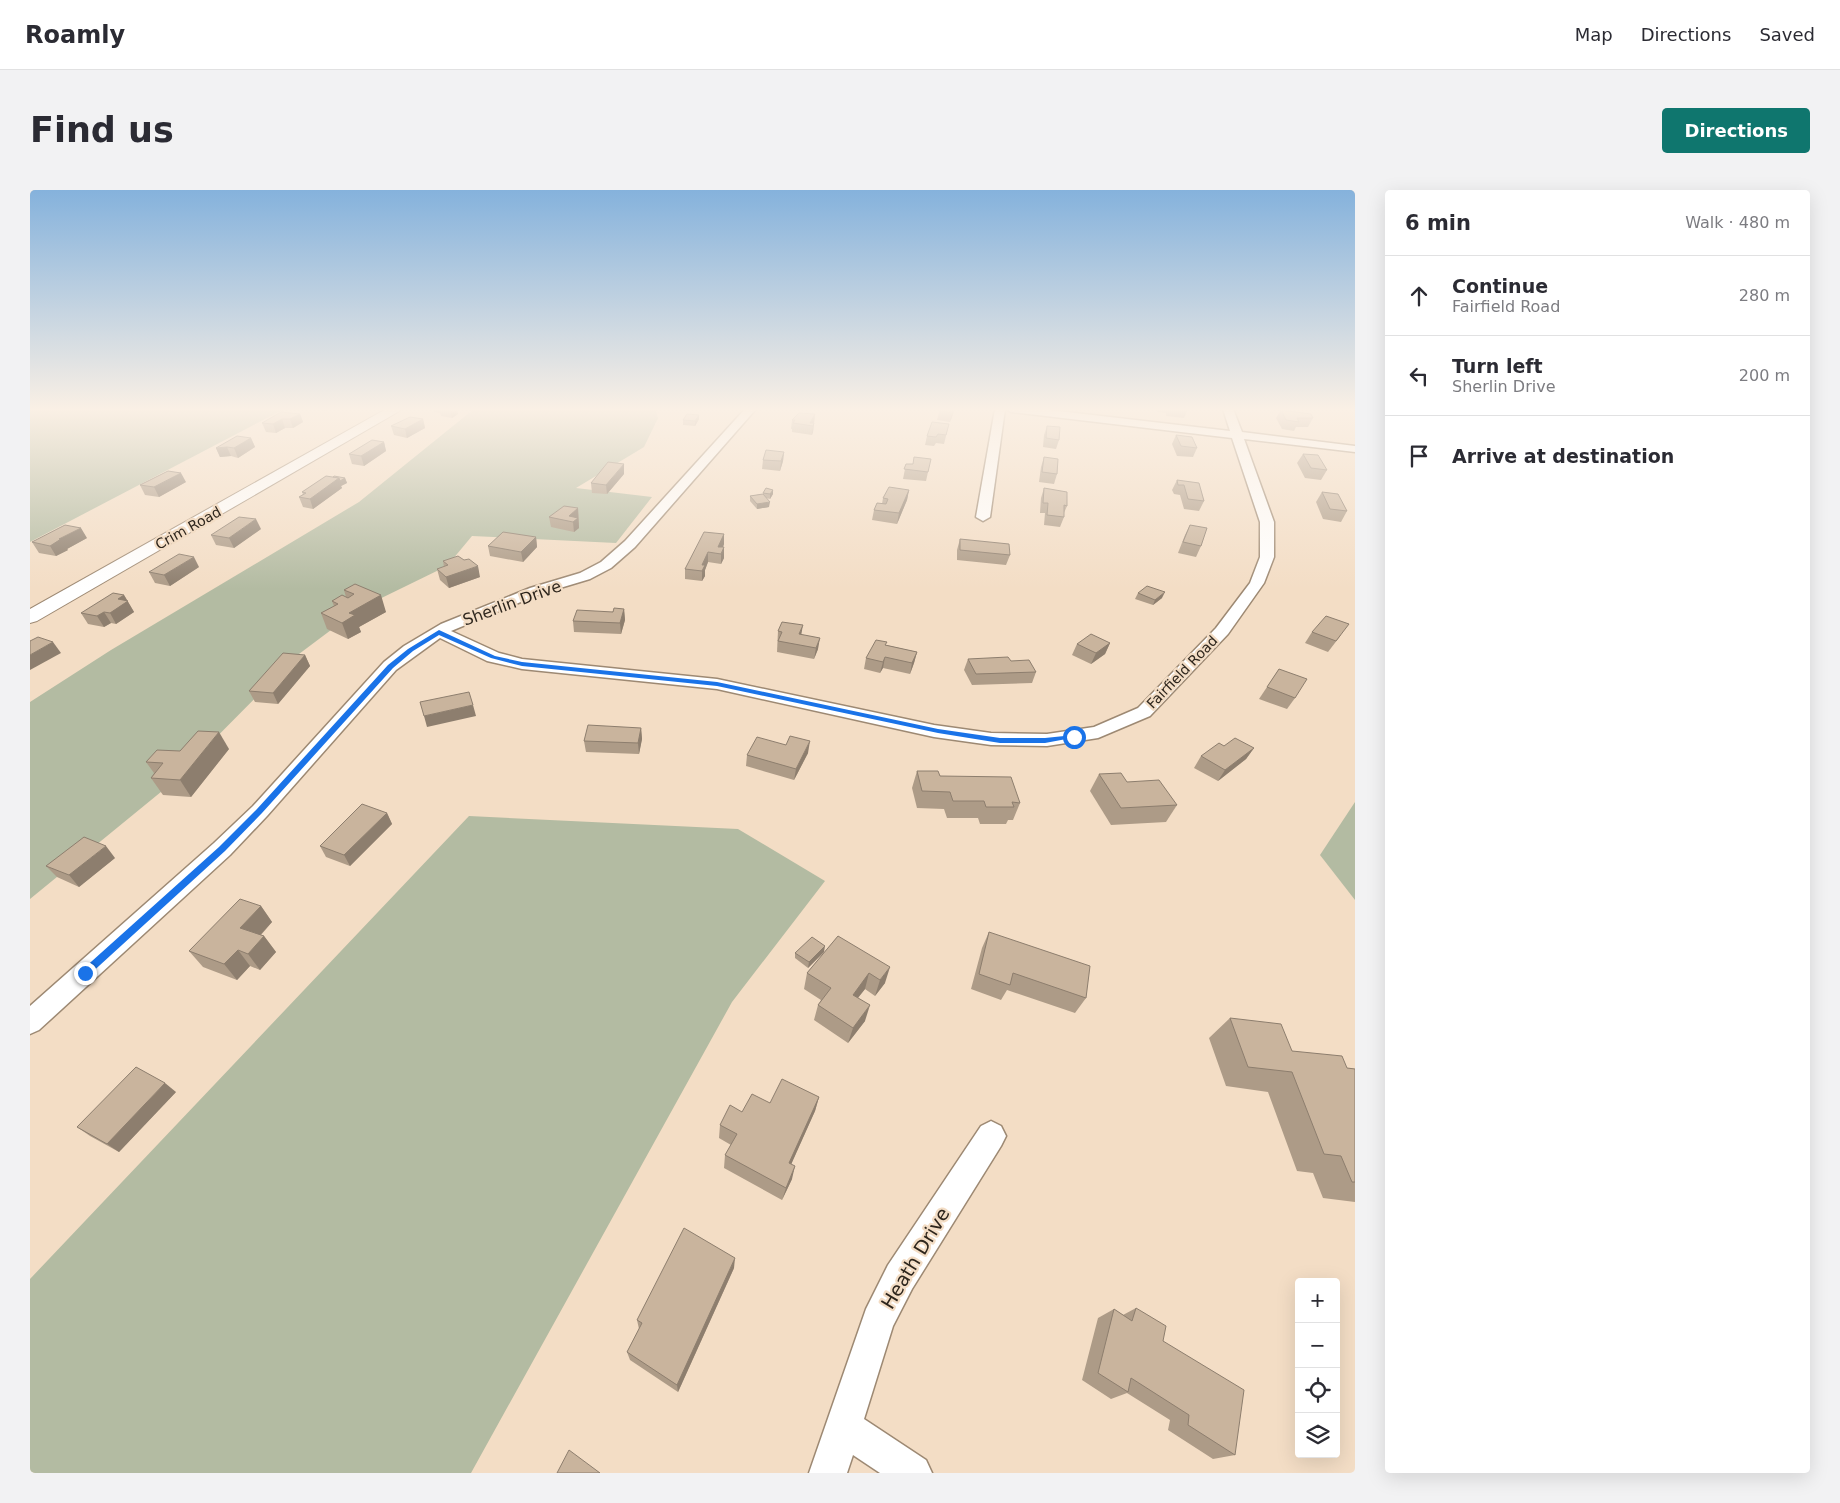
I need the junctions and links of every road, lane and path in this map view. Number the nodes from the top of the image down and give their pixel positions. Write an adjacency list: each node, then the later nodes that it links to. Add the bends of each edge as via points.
1 (291, 469): 6 (street, Crim Road)
2 (697, 469): 7 (street, Sherlin Drive, via 630,544 606,565 573,580 489,608)
3 (991, 469): 5 (street)
4 (1248, 469): 7 (street, Fairfield Road, via 1267,522 1267,556 1256,583 1222,631 1144,712 1108,730 1045,740 1000,740 938,731 717,684 522,664 493,657)
5 (983, 517)
6 (30, 617)
7 (439, 632): 8 (street, Sherlin Drive, via 390,666 222,849)
8 (30, 1022)
9 (991, 1136): 10 (street, Heath Drive, via 900,1277 878,1321)
10 (843, 1427): 11 (street, Heath Drive); 12 (street)
11 (828, 1473)
12 (913, 1473)

